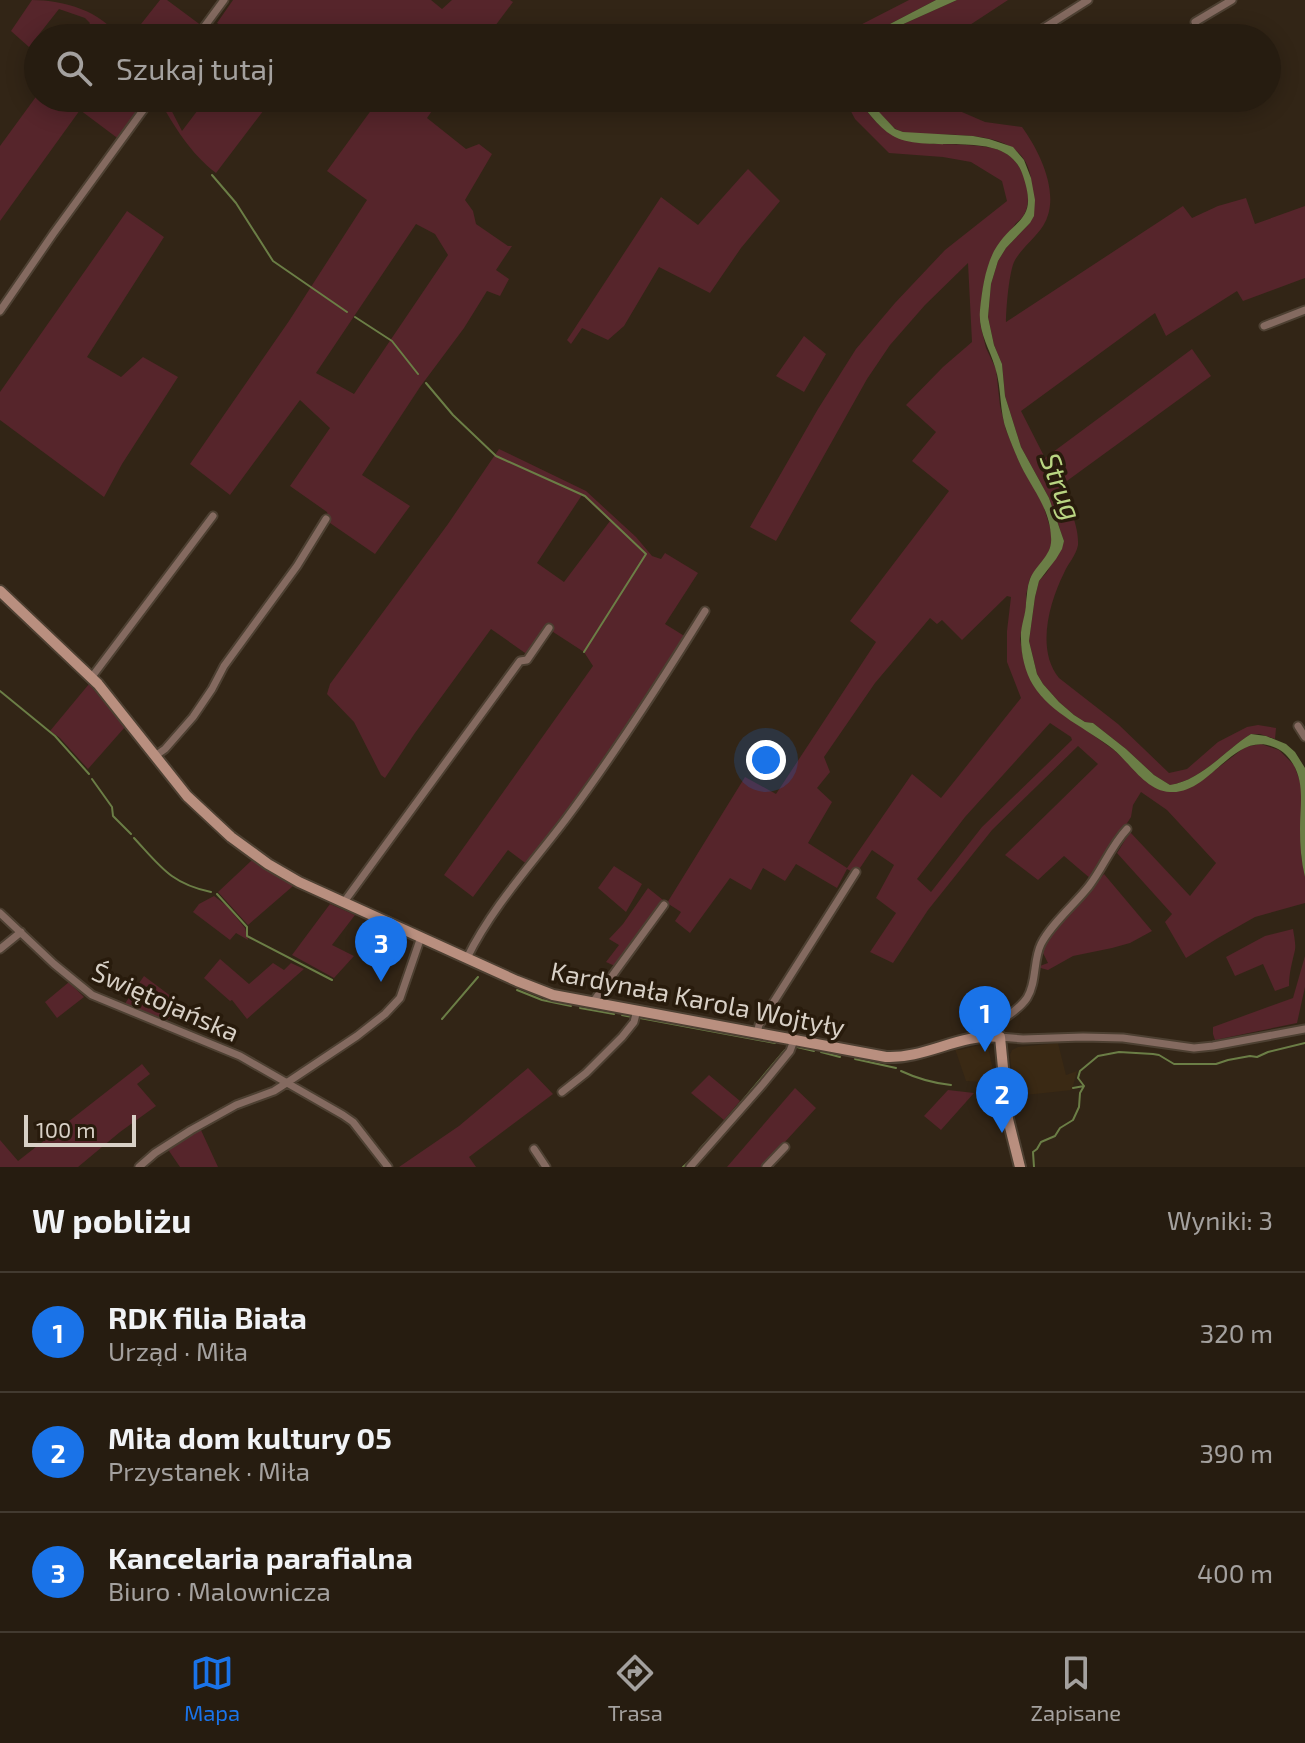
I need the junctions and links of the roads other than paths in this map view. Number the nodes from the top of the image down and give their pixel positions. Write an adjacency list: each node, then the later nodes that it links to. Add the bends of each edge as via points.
1 (224, 0): 5 (street)
2 (1088, 0): 6 (street)
3 (1232, 0): 4 (street)
4 (1195, 22)
5 (206, 24)
6 (1050, 24)
7 (142, 112): 9 (street)
8 (1305, 310): 10 (street)
9 (0, 311)
10 (1264, 326)
11 (213, 516): 16 (street)
12 (326, 519): 19 (street, via 193,717)
13 (0, 591): 16 (street, Kardynała Karola Wojtyły)
14 (705, 611): 28 (street, via 615,752 505,898)
15 (549, 628): 22 (street)
16 (91, 678): 19 (street, Kardynała Karola Wojtyły)
17 (1298, 726): 18 (street)
18 (1305, 737)
19 (155, 756): 22 (street, Kardynała Karola Wojtyły, via 187,796 231,837 283,873)
20 (1127, 829): 33 (street, via 1092,883 1044,938 1029,996 994,1026 990,1031)
21 (856, 872): 32 (street)
22 (344, 902): 26 (street, Kardynała Karola Wojtyły)
23 (664, 905): 29 (street)
24 (0, 913): 25 (street, Świętojańska)
25 (21, 932): 27 (street); 35 (street, Świętojańska, via 92,995 240,1056)
26 (421, 937): 28 (street, Kardynała Karola Wojtyły); 35 (street, via 396,1003)
27 (0, 949)
28 (467, 958): 29 (street, Kardynała Karola Wojtyły, via 538,990)
29 (593, 1002): 30 (street, Kardynała Karola Wojtyły)
30 (637, 1010): 32 (street, Kardynała Karola Wojtyły); 36 (street, via 622,1037)
31 (1305, 1029): 33 (street, Kardynała Karola Wojtyły, via 1194,1048 1123,1038)
32 (757, 1033): 34 (street, Kardynała Karola Wojtyły)
33 (995, 1037): 34 (street, Kardynała Karola Wojtyły, via 895,1057); 46 (street)
34 (794, 1040): 39 (street)
35 (288, 1082): 40 (street, via 191,1130); 41 (street, Świętojańska, via 350,1120)
36 (562, 1092)
37 (785, 1147): 45 (street)
38 (534, 1149): 42 (street)
39 (697, 1160): 43 (street); 44 (street)
40 (139, 1167)
41 (388, 1167)
42 (546, 1167)
43 (690, 1167)
44 (704, 1167)
45 (766, 1167)
46 (1020, 1167)

